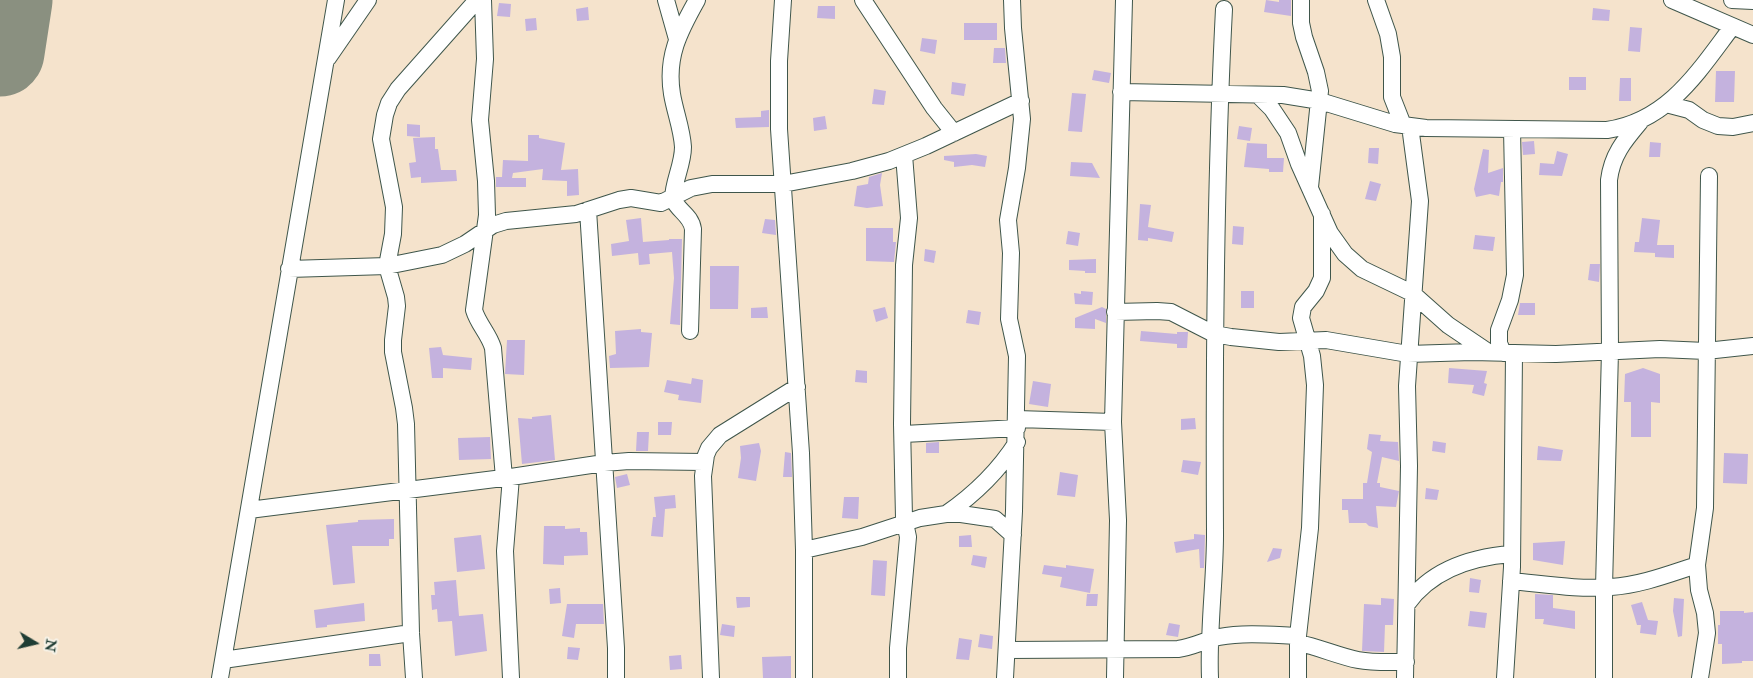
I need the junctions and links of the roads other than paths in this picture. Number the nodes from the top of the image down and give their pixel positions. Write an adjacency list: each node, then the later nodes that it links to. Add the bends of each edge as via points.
1 (336, 0): 20 (street)
2 (368, 0): 20 (street)
3 (477, 0): 40 (street, via 398,89 384,115 381,139 394,207)
4 (483, 0): 39 (street, via 485,50 480,120 486,190)
5 (666, 0): 19 (street)
6 (697, 0): 19 (street)
7 (783, 0): 34 (street, via 778,95)
8 (863, 0): 31 (street)
9 (1012, 0): 24 (street)
10 (1124, 0): 21 (street)
11 (1301, 0): 25 (street, via 1301,23 1318,81)
12 (1376, 0): 29 (street, via 1392,57 1392,97)
13 (1672, 0): 17 (street)
14 (1732, 0): 15 (street)
15 (1750, 1)
16 (1224, 8): 22 (street)
17 (1732, 27): 18 (street); 26 (street, via 1694,78)
18 (1753, 35)
19 (677, 38): 36 (street, via 671,79 682,158)
20 (326, 62): 41 (street)
21 (1121, 92): 22 (street); 43 (street)
22 (1220, 94): 23 (street); 45 (street)
23 (1258, 95): 25 (street, via 1284,95); 35 (street, via 1288,132)
24 (1021, 101): 31 (street); 54 (street, via 1020,144 1008,231 1011,253 1009,319 1017,356)
25 (1320, 101): 29 (street); 35 (street)
26 (1666, 104): 27 (street); 28 (street, via 1688,110 1718,126)
27 (1641, 121): 30 (street, via 1607,130); 49 (street, via 1616,151 1610,170)
28 (1753, 123)
29 (1407, 126): 30 (street); 42 (street, via 1420,201)
30 (1512, 129): 50 (street, via 1515,269 1510,300 1498,330)
31 (954, 133): 32 (street)
32 (904, 155): 34 (street, via 852,171); 55 (street, via 909,218 904,265)
33 (1709, 176): 48 (street)
34 (783, 184): 36 (street, via 712,184 692,188); 52 (street)
35 (1310, 186): 38 (street)
36 (673, 197): 37 (street, via 660,203 619,200); 44 (street, via 694,229)
37 (588, 210): 39 (street, via 506,221); 57 (street)
38 (1322, 214): 42 (street, via 1337,244 1353,262); 46 (street, via 1322,278 1301,312)
39 (485, 229): 40 (street, via 442,255); 58 (street, via 474,310 493,348)
40 (388, 266): 41 (street); 59 (street, via 396,297 393,352 404,408)
41 (289, 269): 60 (street)
42 (1414, 295): 50 (street, via 1456,331); 51 (street)
43 (1116, 312): 45 (street, via 1171,312); 53 (street)
44 (690, 331)
45 (1214, 334): 46 (street, via 1279,342); 72 (street, via 1215,565)
46 (1308, 340): 51 (street, via 1334,341); 71 (street, via 1315,385 1310,528)
47 (1753, 346): 48 (street)
48 (1706, 351): 49 (street); 66 (street, via 1705,508)
49 (1610, 352): 50 (street); 68 (street)
50 (1502, 353): 51 (street); 65 (street)
51 (1408, 354): 69 (street)
52 (797, 388): 56 (street, via 720,435 709,448); 64 (street)
53 (1113, 422): 54 (street); 73 (street, via 1118,546)
54 (1017, 430): 55 (street); 61 (street, via 988,480); 63 (street)
55 (904, 434): 62 (street)
56 (704, 462): 57 (street); 81 (street)
57 (604, 463): 58 (street); 80 (street)
58 (507, 478): 59 (street); 79 (street, via 505,551)
59 (408, 491): 60 (street); 70 (street)
60 (249, 510): 75 (street)
61 (946, 514): 62 (street); 63 (street, via 994,519)
62 (905, 523): 64 (street); 83 (street, via 908,538)
63 (1013, 535): 74 (street)
64 (804, 550): 82 (street)
65 (1512, 554): 67 (street); 69 (street, via 1481,558 1444,571 1420,587)
66 (1697, 565): 68 (street, via 1630,585); 90 (street, via 1707,628)
67 (1511, 581): 68 (street); 88 (street)
68 (1604, 587): 89 (street)
69 (1407, 604): 76 (street)
70 (411, 633): 75 (street); 78 (street)
71 (1298, 639): 72 (street, via 1233,635); 76 (street, via 1345,657); 87 (street)
72 (1210, 640): 73 (street, via 1178,649); 86 (street)
73 (1114, 649): 74 (street); 85 (street)
74 (1007, 650): 84 (street)
75 (223, 660): 77 (street)
76 (1406, 670)
77 (220, 678)
78 (414, 678)
79 (510, 678)
80 (616, 678)
81 (712, 678)
82 (804, 678)
83 (898, 678)
84 (1005, 678)
85 (1115, 678)
86 (1210, 678)
87 (1298, 678)
88 (1505, 678)
89 (1604, 678)
90 (1700, 678)

